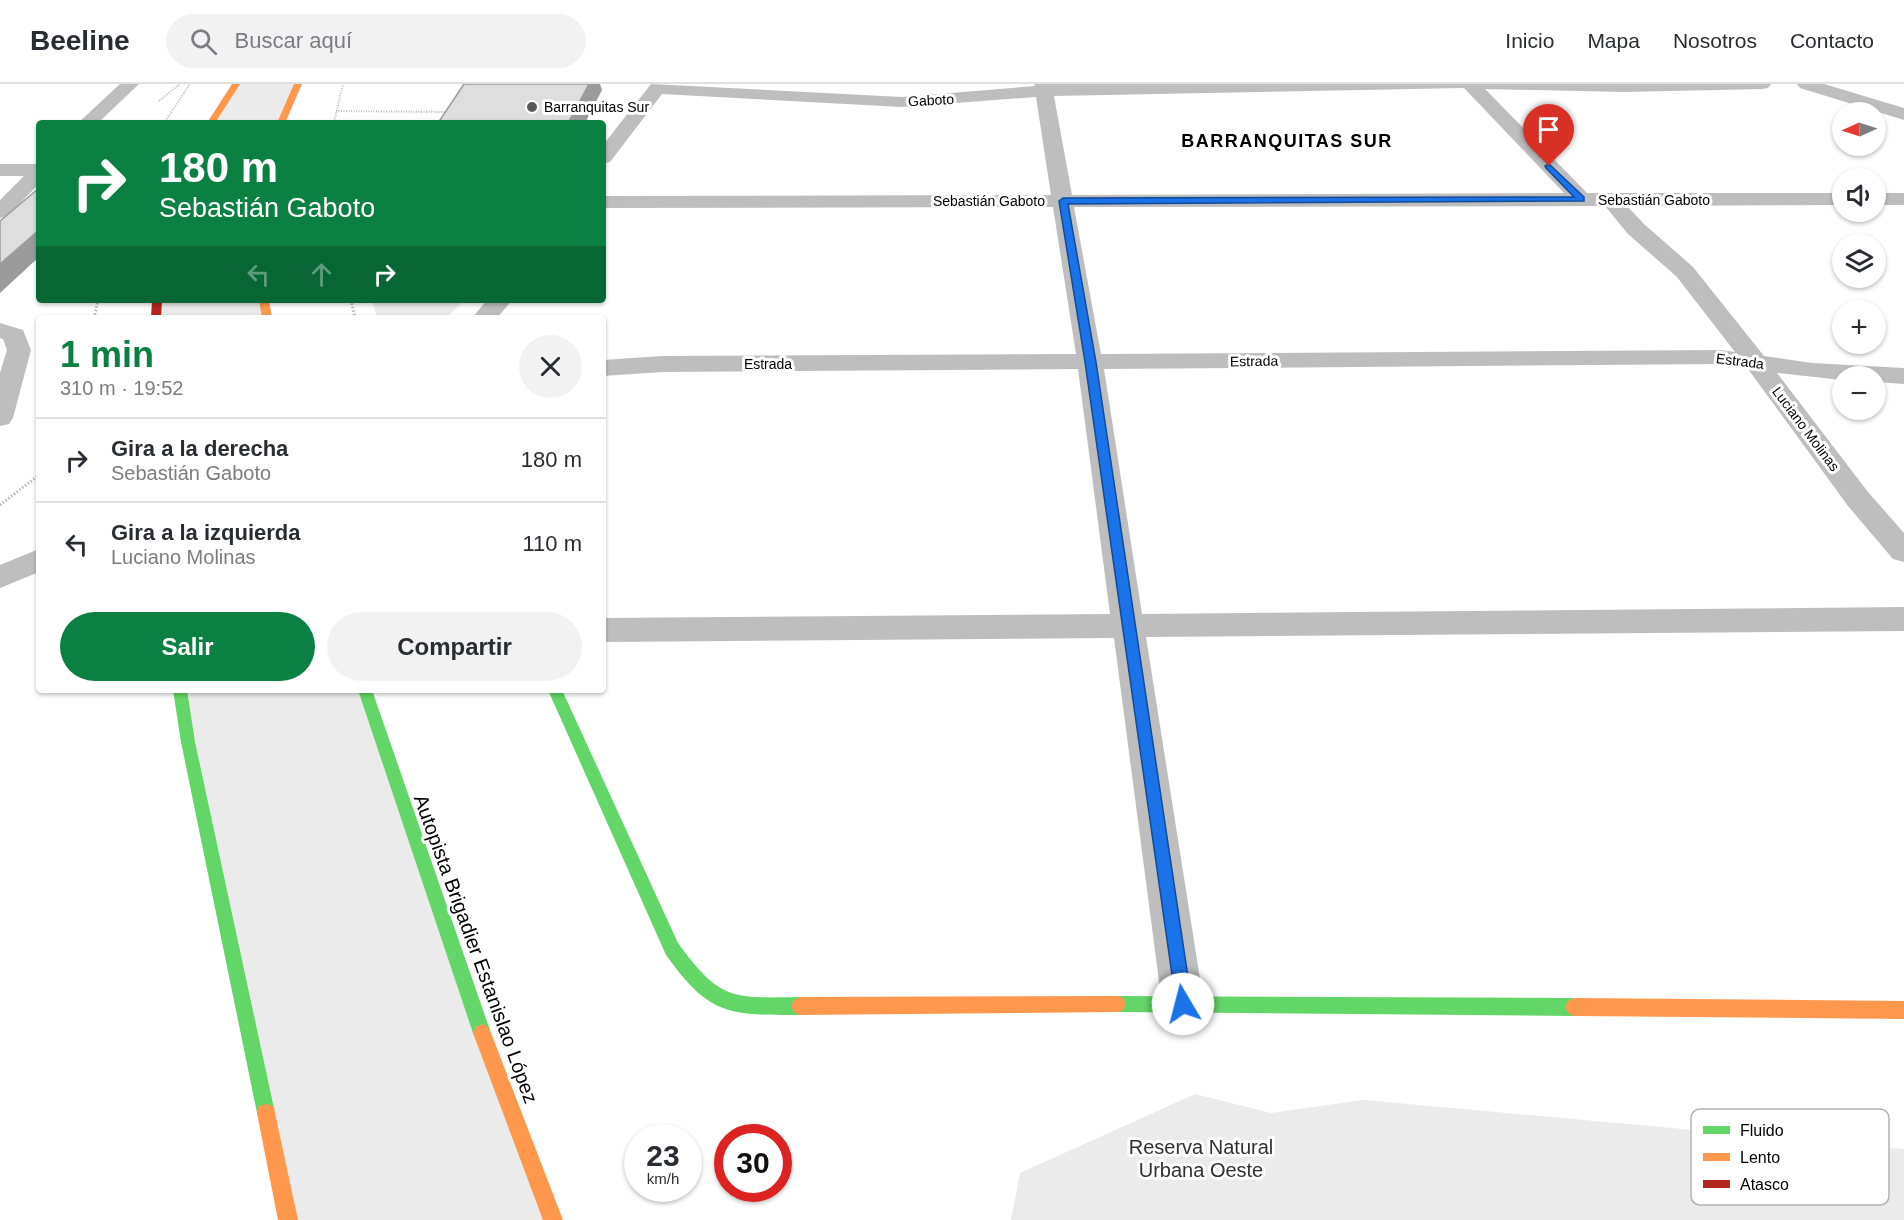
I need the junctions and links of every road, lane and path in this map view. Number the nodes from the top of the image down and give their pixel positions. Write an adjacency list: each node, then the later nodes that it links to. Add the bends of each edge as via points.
1 (130, 84): 18 (street)
2 (190, 84): 19 (path)
3 (236, 84): 20 (main road)
4 (298, 84): 21 (main road)
5 (343, 84): 15 (path)
6 (1335, 84): 7 (street, Gaboto); 13 (street, Gaboto)
7 (1458, 84)
8 (1472, 84): 9 (street); 27 (street)
9 (1762, 84)
10 (1806, 84): 16 (street)
11 (1860, 84): 14 (street)
12 (659, 86): 13 (street, Gaboto, via 883,102 947,100); 23 (street)
13 (1044, 87): 32 (street)
14 (1904, 97)
15 (336, 111): 17 (path, via 450,112); 22 (path)
16 (1904, 114)
17 (447, 118)
18 (90, 120)
19 (166, 120)
20 (213, 120)
21 (282, 120)
22 (334, 120)
23 (606, 154)
24 (0, 170): 25 (street)
25 (36, 171)
26 (36, 174): 34 (street)
27 (1581, 199): 31 (street, Sebastián Gaboto); 32 (street, Sebastián Gaboto)
28 (1832, 199): 31 (street, Sebastián Gaboto)
29 (1886, 199): 30 (street)
30 (1904, 199)
31 (1611, 200): 38 (street, Luciano Molinas, via 1635,229 1684,272)
32 (1063, 201): 33 (street, Sebastián Gaboto); 39 (street)
33 (606, 202)
34 (0, 212)
35 (497, 303): 36 (street)
36 (487, 315)
37 (0, 330): 42 (street, via 15,335 19,350)
38 (1755, 361): 39 (street, Estrada, via 1709,357); 41 (street, Estrada, via 1812,371); 45 (street, Luciano Molinas, via 1858,499)
39 (1090, 362): 40 (street, Estrada, via 674,364); 49 (street)
40 (606, 368)
41 (1904, 376)
42 (0, 418)
43 (36, 477): 44 (path)
44 (0, 505)
45 (1899, 541)
46 (36, 561): 47 (street)
47 (0, 577)
48 (1904, 619): 49 (street)
49 (1129, 625): 50 (street); 54 (street)
50 (606, 630)
51 (180, 693): 56 (main road)
52 (365, 693): 57 (main road, Autopista Brigadier Estanislao López, via 470,1000)
53 (556, 693): 54 (main road, via 672,949 699,988 727,1003)
54 (1183, 1004): 55 (main road)
55 (1904, 1010)
56 (288, 1220)
57 (554, 1220)

